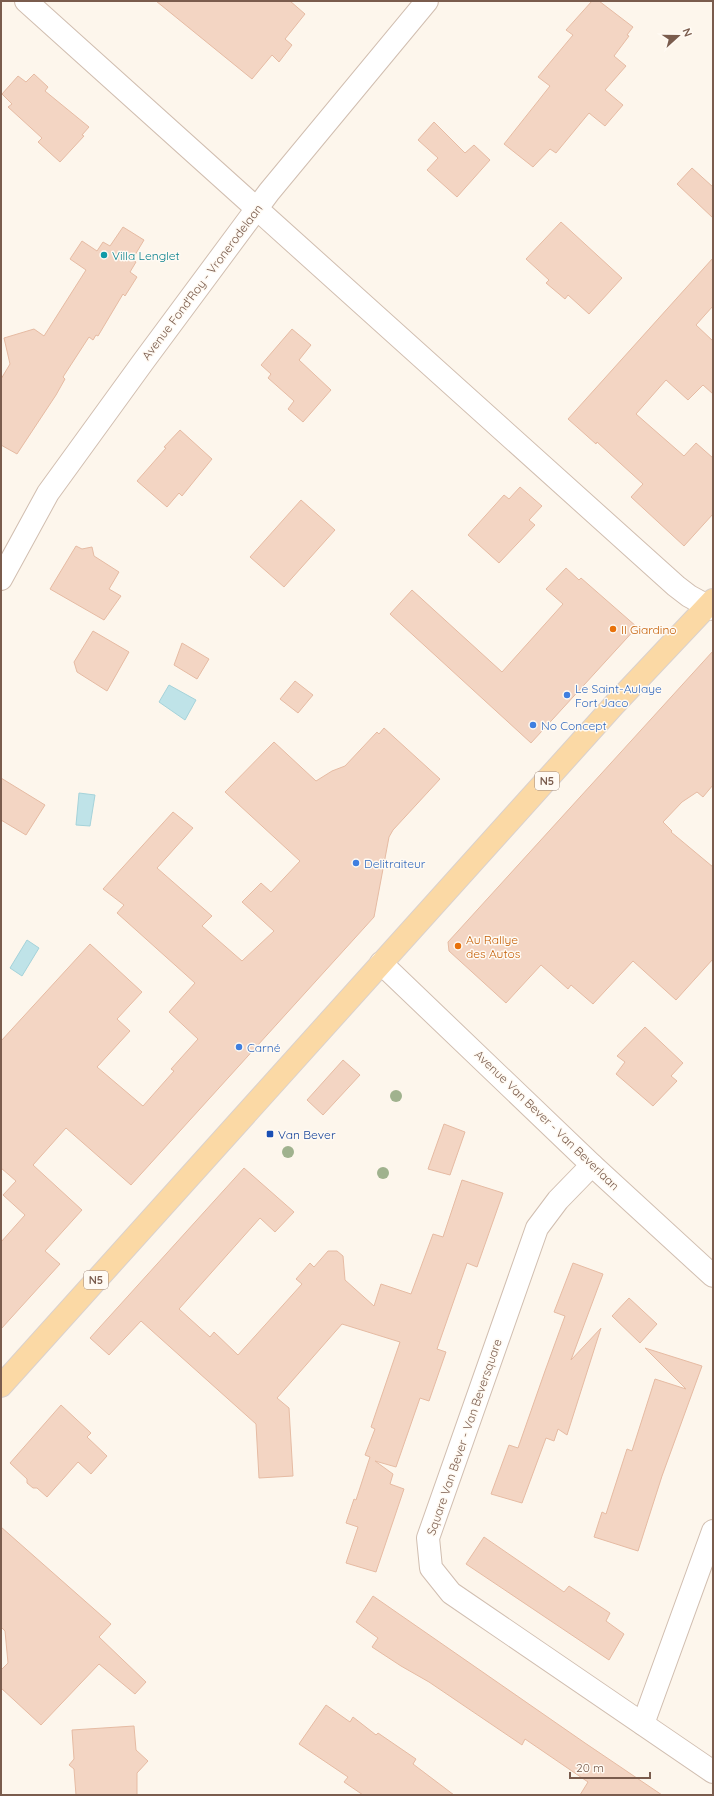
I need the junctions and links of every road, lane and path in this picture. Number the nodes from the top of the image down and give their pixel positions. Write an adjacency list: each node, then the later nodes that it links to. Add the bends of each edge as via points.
1 (26, 1): 3 (street)
2 (427, 1): 3 (street, Avenue Fond'Roy - Vronerodelaan)
3 (257, 208): 4 (street, Avenue Fond'Roy - Vronerodelaan, via 48,493); 5 (street, via 670,580 689,596)
4 (1, 579)
5 (711, 605): 6 (main road, N5, via 614,705)
6 (381, 963): 7 (street, Avenue Van Bever - Van Beverlaan); 9 (main road, N5)
7 (592, 1165): 8 (street, Avenue Van Bever - Van Beverlaan); 11 (street, Square Van Bever - Van Beversquare, via 558,1200 537,1228 428,1538 431,1568 451,1593)
8 (713, 1276)
9 (1, 1386)
10 (713, 1531): 11 (street)
11 (643, 1724): 12 (street, Square Van Bever - Van Beversquare)
12 (713, 1772)

